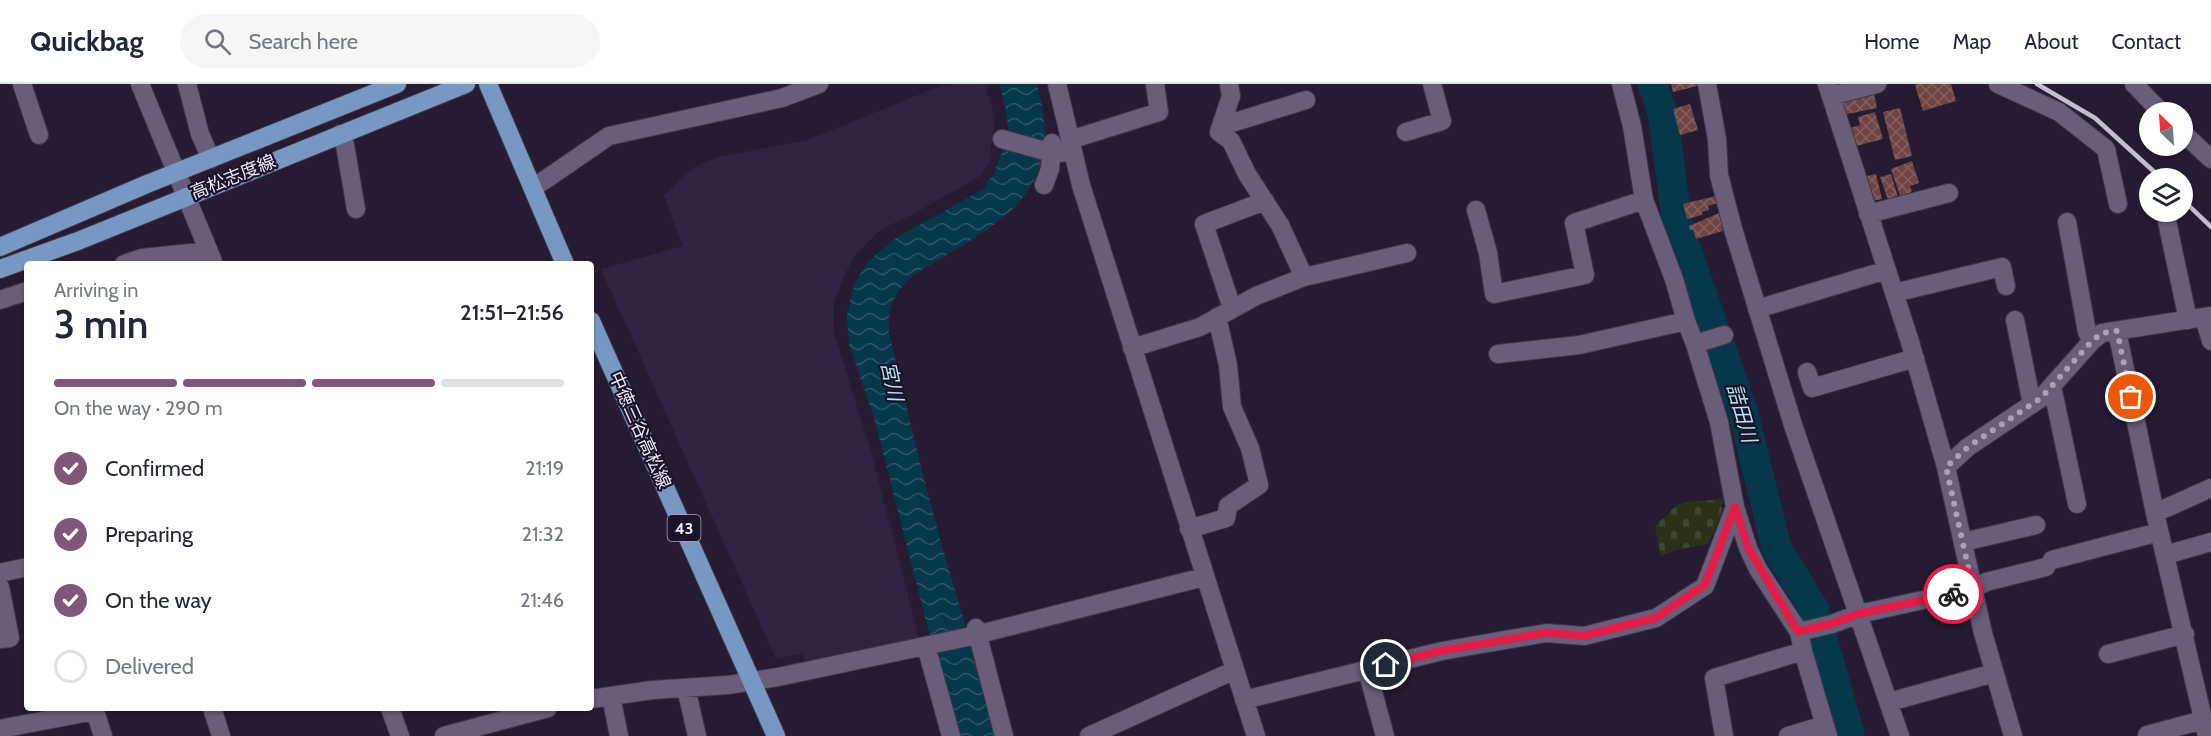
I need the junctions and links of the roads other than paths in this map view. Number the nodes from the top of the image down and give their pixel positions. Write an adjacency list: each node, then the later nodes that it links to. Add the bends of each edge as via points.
1 (22, 84): 23 (street)
2 (140, 84): 29 (street)
3 (187, 84): 27 (street)
4 (397, 84): 27 (main road, 高松志度線)
5 (466, 84): 22 (main road, 高松志度線)
6 (488, 84): 31 (main road)
7 (819, 84): 31 (street, via 782,98 609,136)
8 (1057, 84): 26 (street)
9 (1155, 84): 26 (street, via 1159,112)
10 (1229, 84): 20 (street, via 1231,96)
11 (1432, 84): 21 (street, via 1442,121)
12 (1621, 84): 34 (street)
13 (1707, 84): 56 (street, via 1719,175)
14 (1877, 84): 17 (street)
15 (1998, 84): 36 (street, via 2059,111 2106,149)
16 (2134, 84): 19 (street)
17 (1829, 90): 39 (street)
18 (1306, 100): 20 (street)
19 (2152, 102)
20 (1222, 126): 35 (street, via 1219,132 1231,141)
21 (1406, 132)
22 (340, 134): 33 (main road, 高松志度線); 37 (street)
23 (39, 135)
24 (1003, 138): 26 (street)
25 (2193, 142): 28 (street)
26 (1059, 147): 30 (street); 67 (street, via 1081,185)
27 (211, 159): 29 (main road, 高松志度線)
28 (2211, 159)
29 (176, 172): 33 (street); 42 (main road, 高松志度線)
30 (1044, 185)
31 (533, 188): 48 (main road)
32 (1949, 193): 39 (street)
33 (186, 196): 44 (street); 45 (main road, 高松志度線)
34 (1644, 200): 38 (street, via 1574,224 1585,275 1494,294); 60 (street)
35 (1265, 201): 51 (street); 57 (street, via 1204,224)
36 (2118, 204)
37 (356, 209)
38 (1476, 210)
39 (1868, 214): 50 (street)
40 (2067, 222): 64 (street, via 2087,333)
41 (2168, 222): 58 (street)
42 (0, 246)
43 (1407, 253): 51 (street)
44 (212, 257): 47 (street)
45 (24, 261)
46 (24, 261): 49 (main road, 高松志度線)
47 (133, 261)
48 (565, 261)
49 (0, 270)
50 (1887, 270): 54 (street); 56 (street)
51 (1304, 277): 57 (street)
52 (2006, 286): 54 (street, via 2002,267)
53 (24, 292): 55 (street)
54 (1894, 293): 69 (street)
55 (0, 300)
56 (1757, 309): 89 (street)
57 (1225, 313): 67 (street, via 1200,327); 79 (street, via 1232,407 1250,448 1259,484 1228,506 1226,518)
58 (2201, 318): 62 (street); 65 (street)
59 (2014, 320): 72 (street)
60 (1686, 321): 66 (street); 68 (street, via 1579,345)
61 (594, 328): 100 (main road, 中徳三谷高松線 / 43)
62 (2117, 331): 64 (street, via 2102,333); 77 (street)
63 (1724, 335): 66 (street)
64 (2092, 341): 71 (street)
65 (2211, 341)
66 (1695, 344): 76 (street, via 1719,422)
67 (1132, 348): 79 (street)
68 (1498, 354)
69 (1915, 358): 70 (street, via 1812,388); 73 (street)
70 (1807, 372)
71 (2052, 386): 72 (street); 75 (street)
72 (2032, 404): 73 (street, via 1968,447)
73 (1946, 467): 81 (street)
74 (2211, 488): 77 (street)
75 (2077, 504)
76 (1735, 507): 90 (street, via 1753,559); 98 (street, via 1705,585 1656,618 1584,636 1546,633 1442,651)
77 (2155, 513): 80 (street)
78 (2037, 525): 81 (street)
79 (1189, 528): 86 (street)
80 (2159, 531): 83 (street); 88 (street)
81 (1963, 542): 88 (street)
82 (2211, 542): 83 (street)
83 (2165, 555): 92 (street)
84 (24, 568): 85 (street)
85 (0, 573)
86 (1204, 577): 91 (street); 97 (street)
87 (0, 587): 93 (street, via 10,638)
88 (1973, 589): 89 (street); 99 (street)
89 (1859, 614): 90 (street); 105 (street)
90 (1798, 632): 95 (street)
91 (975, 633): 94 (street); 123 (street)
92 (2185, 634): 96 (street); 111 (street)
93 (0, 639)
94 (928, 646): 100 (street); 122 (street)
95 (1803, 651): 113 (street); 127 (street, via 1714,678)
96 (2108, 654)
97 (1235, 670): 104 (street); 124 (street)
98 (1367, 670): 104 (street); 126 (street)
99 (1994, 673): 105 (street); 130 (street)
100 (752, 681): 101 (street); 121 (main road, 中徳三谷高松線 / 43)
101 (686, 688): 102 (street); 120 (street)
102 (611, 696): 103 (street); 119 (street)
103 (594, 699)
104 (1245, 700): 125 (street)
105 (1889, 702): 129 (street)
106 (89, 711): 112 (street)
107 (94, 711): 115 (street)
108 (214, 711): 116 (street)
109 (391, 711): 117 (street)
110 (524, 711): 118 (street)
111 (2205, 728): 114 (street)
112 (0, 729)
113 (1827, 730): 128 (street)
114 (2147, 735)
115 (103, 736)
116 (221, 736)
117 (400, 736)
118 (444, 736)
119 (619, 736)
120 (697, 736)
121 (776, 736)
122 (951, 736)
123 (1004, 736)
124 (1089, 736)
125 (1256, 736)
126 (1385, 736)
127 (1724, 736)
128 (1788, 736)
129 (1900, 736)
130 (2013, 736)

